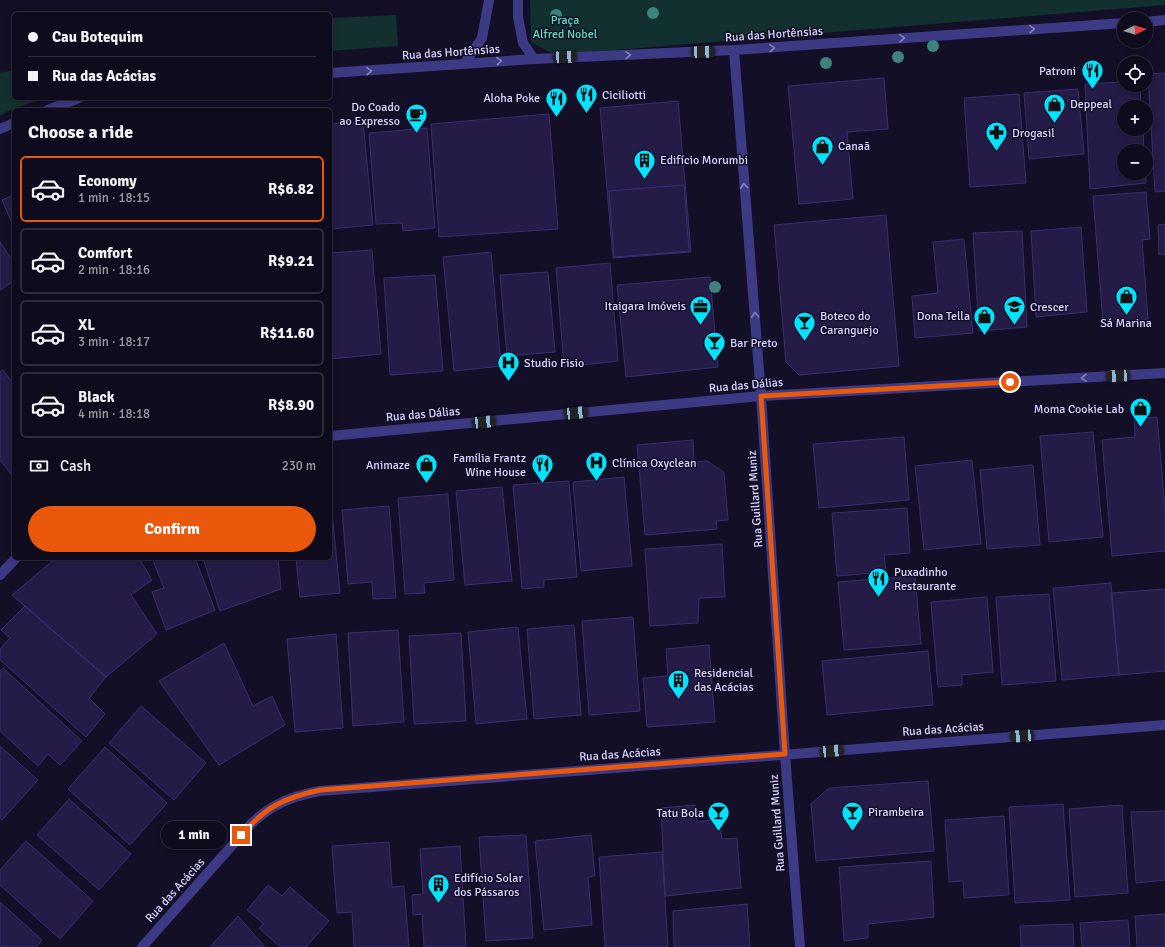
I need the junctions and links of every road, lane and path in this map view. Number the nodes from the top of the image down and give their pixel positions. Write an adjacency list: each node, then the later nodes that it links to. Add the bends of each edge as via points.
1 (489, 0): 8 (street, via 482,38)
2 (518, 0): 7 (street, via 518,18 523,43)
3 (1165, 20): 4 (street)
4 (1153, 21)
5 (1117, 23): 6 (street, Rua das Hortênsias, one-way to 5)
6 (734, 50): 7 (street, Rua das Hortênsias, one-way to 6); 15 (street, Rua Guillard Muniz, one-way to 6)
7 (534, 59): 8 (street, Rua das Hortênsias, one-way to 7)
8 (464, 64): 9 (street, Rua das Hortênsias, one-way to 8)
9 (332, 73)
10 (74, 100): 11 (street)
11 (53, 108)
12 (12, 124): 13 (street)
13 (0, 129)
14 (1165, 373): 15 (street, Rua das Dálias, one-way to 15)
15 (761, 396): 16 (street, Rua das Dálias); 20 (street, Rua Guillard Muniz)
16 (332, 436)
17 (14, 560): 18 (street)
18 (0, 575)
19 (1165, 725): 20 (street, Rua das Acácias)
20 (785, 754): 21 (street, Rua das Acácias, via 320,790 304,794 278,803 251,824); 22 (street, Rua Guillard Muniz)
21 (142, 947)
22 (800, 947)

